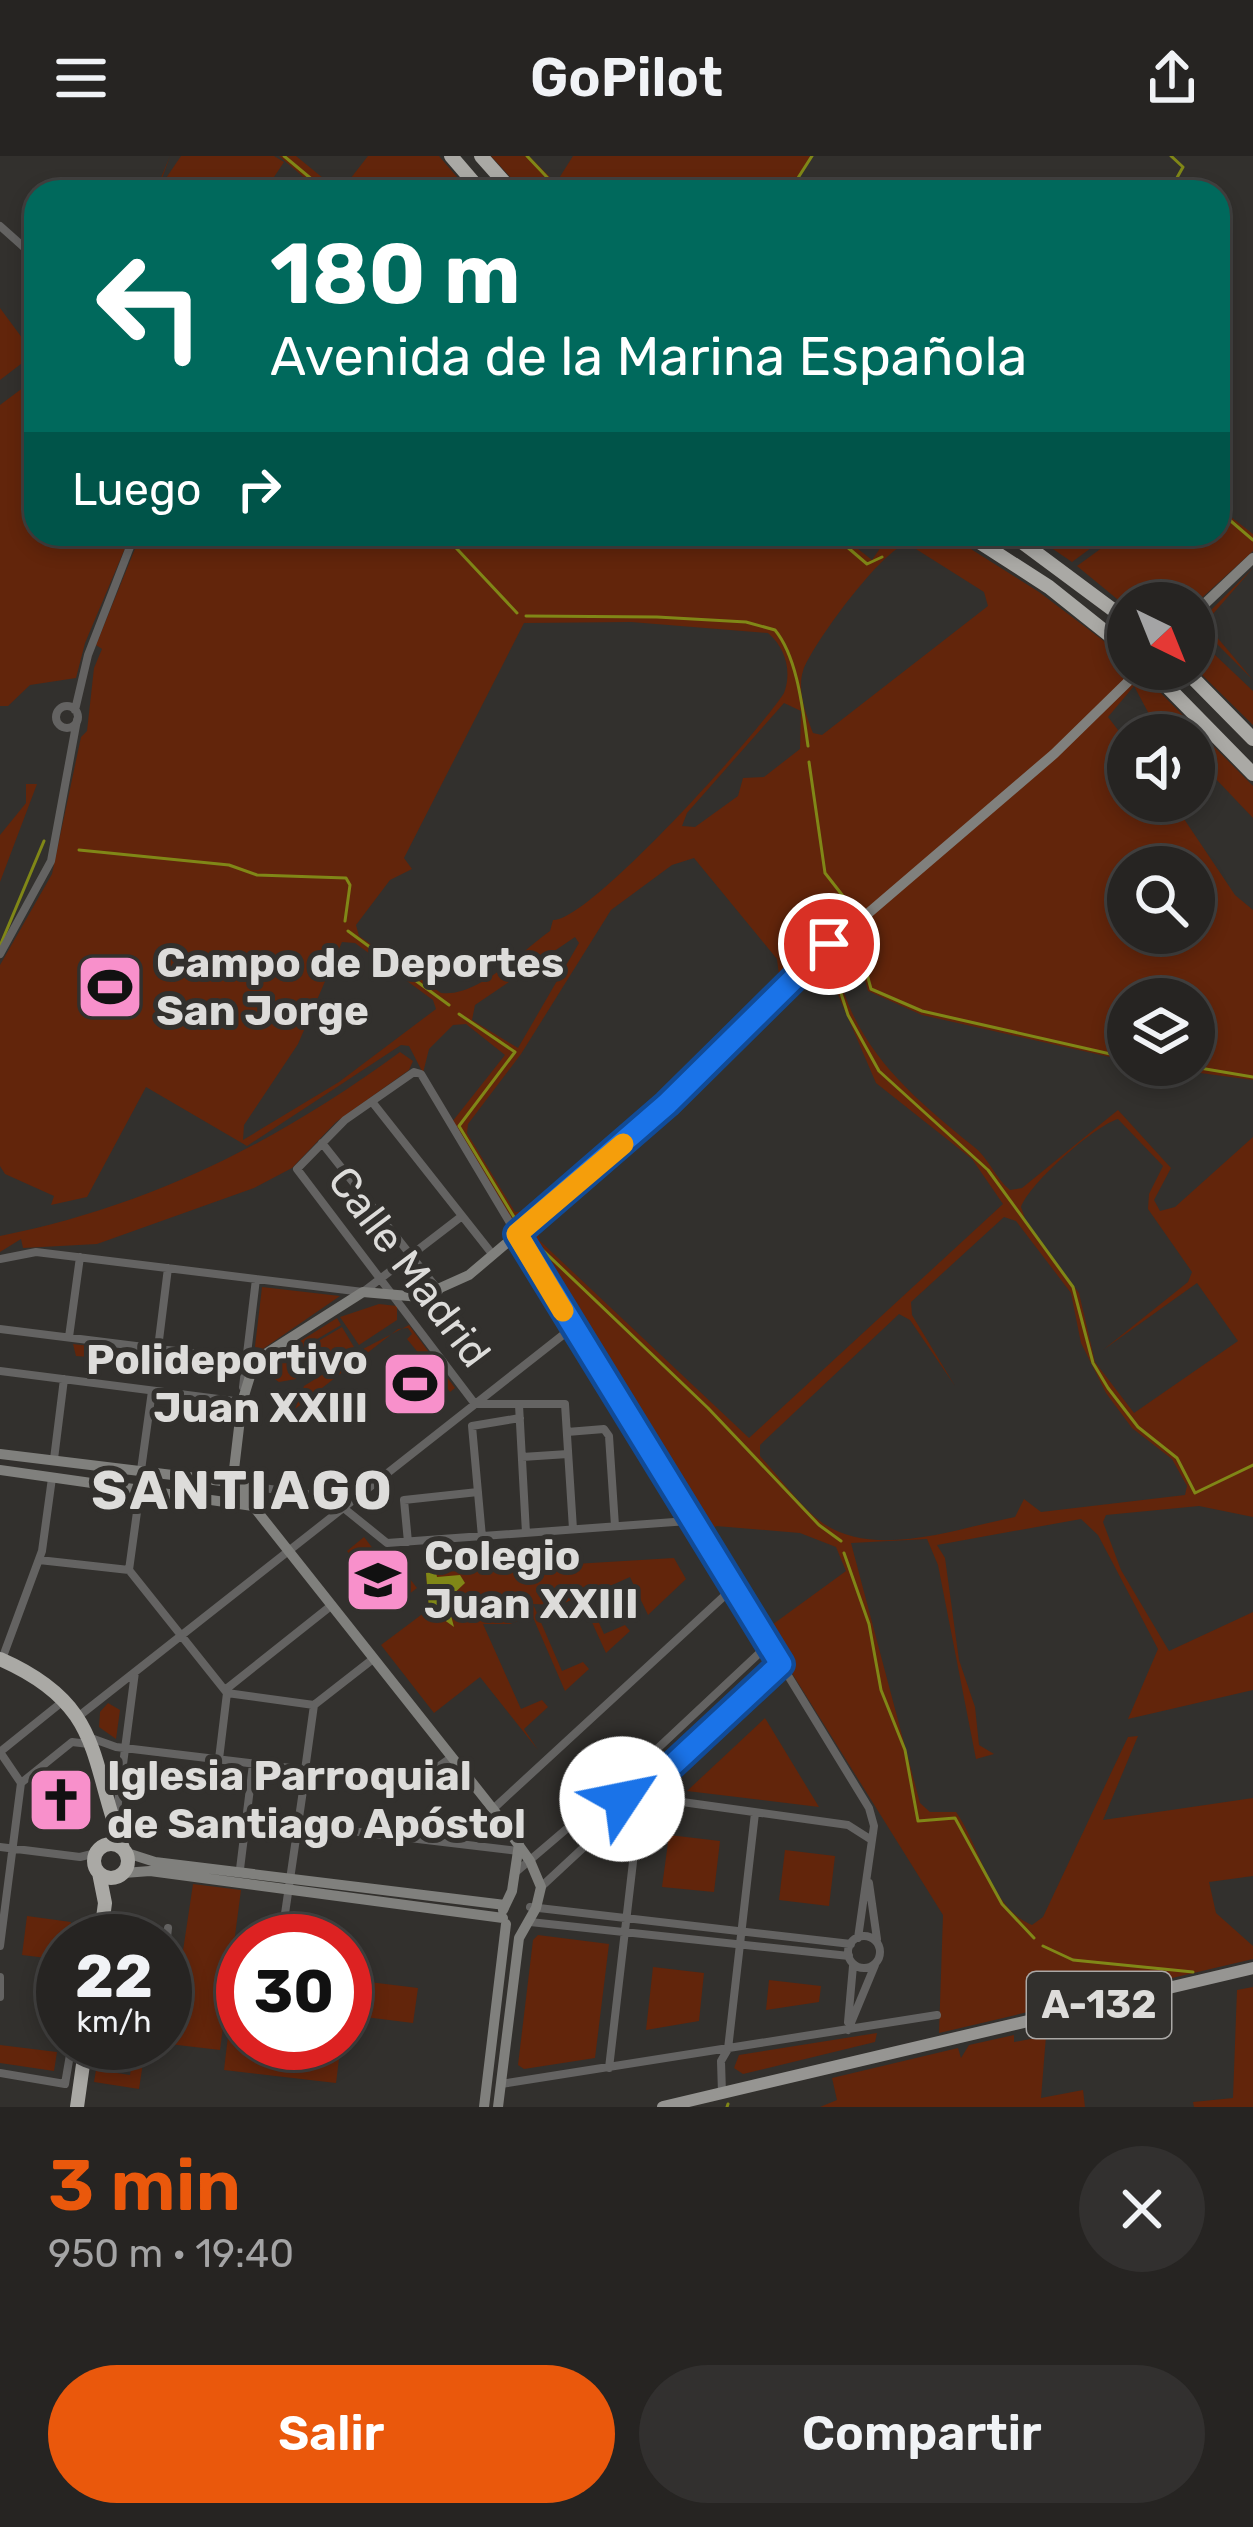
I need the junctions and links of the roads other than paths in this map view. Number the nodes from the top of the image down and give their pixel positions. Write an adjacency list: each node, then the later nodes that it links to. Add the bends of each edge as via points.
1 (451, 156): 3 (highway)
2 (481, 156): 4 (highway)
3 (472, 180)
4 (503, 180)
5 (0, 226): 6 (street)
6 (24, 247)
7 (130, 546): 17 (street)
8 (986, 546): 13 (highway)
9 (1028, 546): 12 (highway)
10 (1253, 558): 11 (street)
11 (1215, 594)
12 (1107, 604)
13 (1107, 633)
14 (1120, 690): 25 (street, via 829,944 653,1117)
15 (1171, 690): 20 (highway)
16 (1205, 690): 19 (highway)
17 (75, 710): 18 (street); 18 (street, via 61,707 56,721 69,728)
18 (77, 721): 21 (street, via 51,861)
19 (1253, 739)
20 (1253, 774)
21 (0, 954)
22 (373, 1103): 23 (street); 24 (street); 25 (street, via 411,1073 421,1074)
23 (322, 1143): 26 (street); 31 (street, Calle Madrid, via 296,1166)
24 (462, 1216): 26 (street); 27 (street)
25 (517, 1234): 27 (street); 37 (street)
26 (411, 1255): 31 (street); 34 (street)
27 (493, 1255): 34 (street)
28 (80, 1258): 29 (street, via 36,1252); 30 (street); 38 (street)
29 (0, 1259)
30 (168, 1268): 32 (street); 39 (street)
31 (383, 1278): 33 (street); 35 (street, Calle Madrid)
32 (256, 1279): 33 (street); 41 (street)
33 (363, 1292): 35 (street); 40 (street)
34 (440, 1292): 35 (street)
35 (399, 1297): 46 (street, Calle Madrid)
36 (0, 1328): 38 (street)
37 (573, 1328): 46 (street); 64 (street)
38 (69, 1337): 39 (street)
39 (158, 1348): 41 (street)
40 (261, 1358): 41 (street); 45 (street)
41 (246, 1360): 45 (street)
42 (0, 1371): 43 (street)
43 (64, 1379): 44 (street); 53 (street)
44 (152, 1390): 45 (street); 55 (street)
45 (242, 1402): 57 (street)
46 (476, 1404): 47 (street); 63 (street)
47 (519, 1406): 48 (street); 49 (street, via 565,1404)
48 (520, 1418): 52 (street); 61 (street, via 474,1423)
49 (567, 1432): 51 (street); 65 (street, via 609,1436)
50 (0, 1454): 53 (street)
51 (568, 1454): 52 (street); 66 (street)
52 (522, 1457): 67 (street)
53 (54, 1460): 55 (street); 56 (street, via 44,1468)
54 (0, 1470): 56 (street)
55 (142, 1470): 57 (street); 59 (street, via 132,1479)
56 (53, 1477): 59 (street); 71 (street)
57 (233, 1482): 58 (street); 62 (street)
58 (248, 1486): 60 (street); 62 (street)
59 (141, 1488): 62 (street); 72 (street)
60 (267, 1488): 62 (street); 63 (street)
61 (478, 1492): 68 (street); 69 (street, via 404,1500)
62 (248, 1504): 70 (street)
63 (344, 1506): 69 (street, via 385,1542); 70 (street)
64 (688, 1521): 65 (street); 73 (street)
65 (615, 1526): 66 (street)
66 (573, 1529): 67 (street)
67 (526, 1533): 68 (street)
68 (482, 1537): 69 (street)
69 (408, 1542)
70 (289, 1549): 74 (street); 75 (street)
71 (39, 1560): 72 (street); 78 (street)
72 (129, 1570): 75 (street)
73 (734, 1587): 76 (street); 96 (street)
74 (333, 1605): 77 (street); 81 (street)
75 (180, 1635): 80 (street); 81 (street)
76 (769, 1644): 79 (street); 92 (street)
77 (374, 1658): 83 (street); 88 (street)
78 (1, 1659): 82 (highway)
79 (781, 1664): 94 (street); 95 (street)
80 (136, 1671): 84 (street); 86 (street)
81 (226, 1692): 83 (street); 89 (street)
82 (62, 1702): 84 (highway); 87 (street)
83 (314, 1705): 91 (street)
84 (76, 1718): 85 (highway)
85 (93, 1743): 86 (street); 93 (street, via 75,1741); 97 (highway)
86 (124, 1748): 89 (street); 97 (street)
87 (0, 1752): 93 (street)
88 (452, 1757): 91 (street, via 415,1783); 96 (street)
89 (219, 1759): 90 (street)
90 (253, 1764): 91 (street); 109 (street)
91 (306, 1770): 99 (street)
92 (622, 1782): 94 (street, via 620,1797); 94 (street, via 637,1781); 107 (street)
93 (21, 1783): 103 (street)
94 (636, 1798): 98 (street); 114 (street); 120 (street)
95 (869, 1808): 100 (street); 101 (street)
96 (493, 1809): 104 (street)
97 (114, 1814): 105 (highway); 106 (highway)
98 (755, 1814): 100 (street); 122 (street)
99 (300, 1825): 104 (street); 113 (street)
100 (848, 1825): 101 (street)
101 (872, 1840): 108 (street)
102 (0, 1847): 103 (street)
103 (13, 1848): 105 (street, via 80,1857); 125 (street)
104 (519, 1848): 107 (street); 110 (street)
105 (100, 1850): 106 (highway); 111 (highway)
106 (125, 1851): 112 (highway); 113 (street)
107 (530, 1861): 110 (street); 114 (street)
108 (868, 1863): 123 (street); 124 (street)
109 (240, 1868)
110 (515, 1872): 116 (street)
111 (99, 1874): 112 (highway); 115 (highway)
112 (122, 1875): 113 (street); 115 (highway)
113 (290, 1884): 116 (street); 118 (street)
114 (541, 1887): 119 (street)
115 (105, 1903): 117 (highway)
116 (506, 1912): 119 (street); 119 (street, via 520,1898); 141 (street)
117 (104, 1914)
118 (285, 1914)
119 (530, 1917): 120 (street); 121 (street); 138 (street)
120 (626, 1918): 121 (street); 122 (street)
121 (624, 1930): 122 (street); 134 (street)
122 (741, 1937): 123 (street); 126 (street); 133 (street)
123 (854, 1941): 124 (street); 126 (street)
124 (878, 1943): 127 (street)
125 (0, 1946)
126 (851, 1960): 127 (street, via 865,1968); 132 (street)
127 (877, 1962): 132 (street)
128 (1253, 1969): 139 (main road, A-132)
129 (0, 1977): 130 (street)
130 (0, 1997)
131 (938, 2015): 132 (street)
132 (848, 2030): 133 (street)
133 (728, 2049): 134 (street); 139 (street)
134 (609, 2068): 138 (street)
135 (67, 2070): 137 (street, via 65,2084)
136 (82, 2070): 140 (highway)
137 (0, 2073)
138 (501, 2084): 142 (street)
139 (722, 2093): 143 (main road, A-132)
140 (77, 2107)
141 (484, 2107)
142 (498, 2107)
143 (663, 2107)

